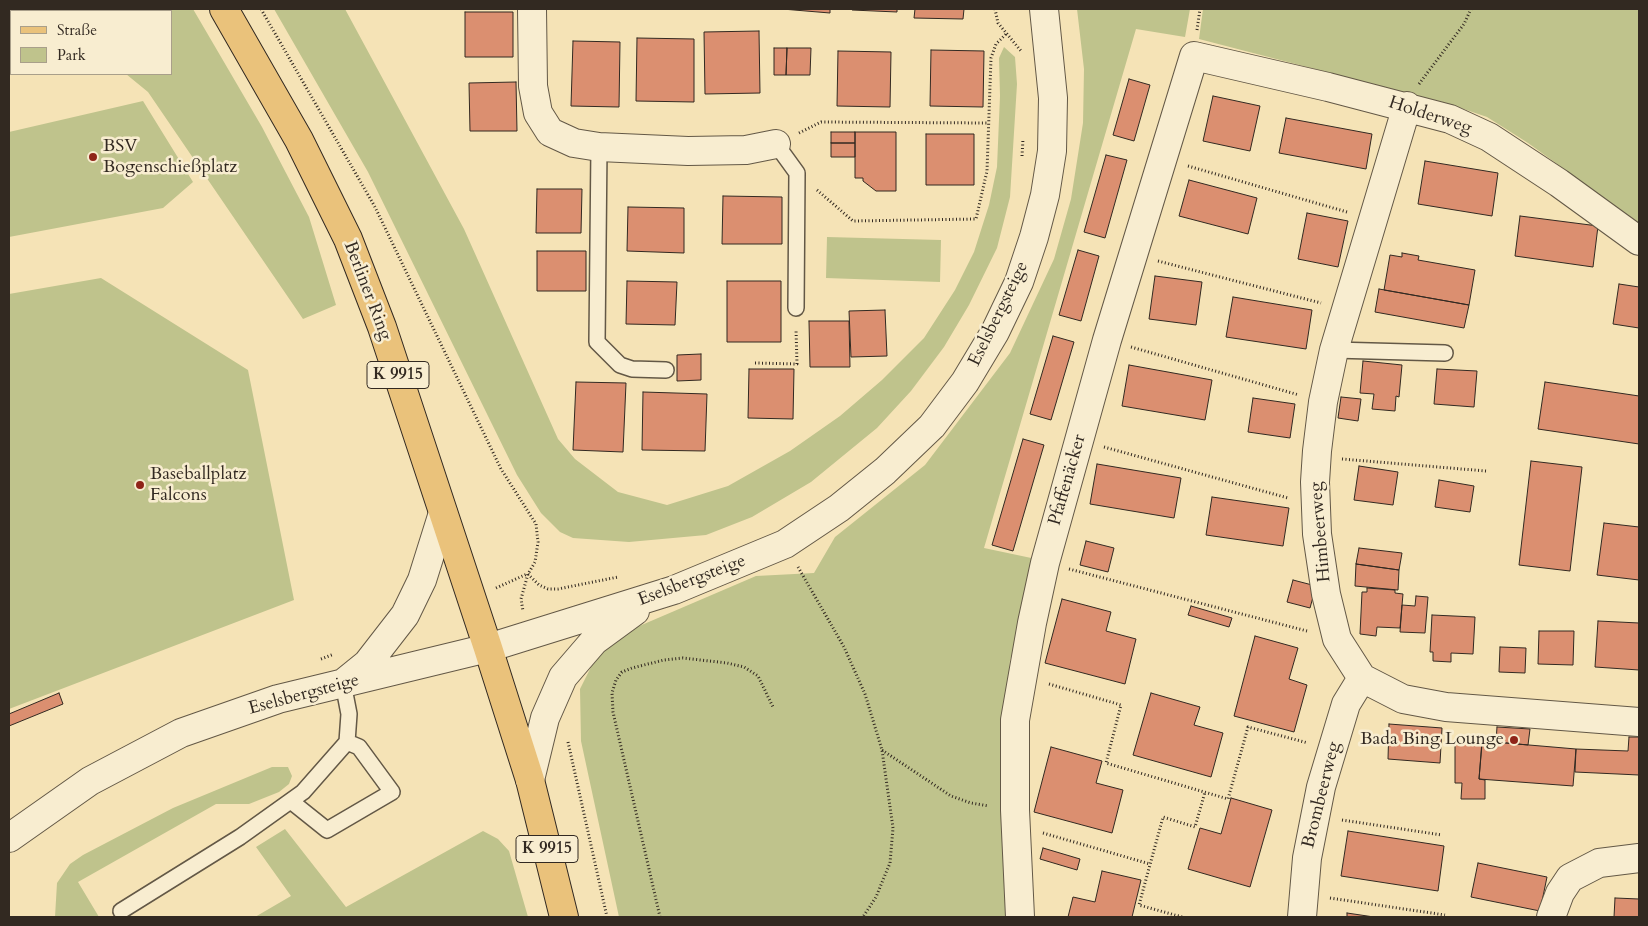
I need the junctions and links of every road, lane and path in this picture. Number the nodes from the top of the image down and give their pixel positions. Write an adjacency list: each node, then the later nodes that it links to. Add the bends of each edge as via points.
1 (224, 9): 33 (main road, Berliner Ring / K 9915, via 299,140 348,239 382,328)
2 (261, 9): 36 (path, via 374,207 501,469 536,524 538,542 528,574 540,585 553,589)
3 (532, 9): 14 (street, via 532,86 538,113 550,132 574,144)
4 (995, 9): 7 (path, via 998,23)
5 (1044, 9): 34 (street, Eselsbergsteige, via 1052,98 1052,151 1043,203 1019,282 995,332 965,382 932,426 885,471 839,508)
6 (1471, 9): 10 (path, via 1464,24 1412,92)
7 (1006, 34): 9 (path); 11 (path, via 996,44 991,58)
8 (1194, 56): 10 (street, Holderweg); 16 (street, Pfaffenäcker)
9 (1023, 57)
10 (1407, 106): 18 (street, Himbeerweg); 19 (street, Holderweg, via 1450,119 1489,137)
11 (987, 123): 13 (path, via 821,122); 17 (path, via 986,171 976,219 853,221)
12 (1023, 133): 15 (path)
13 (776, 144): 14 (street, via 746,150 688,151); 17 (lane)
14 (598, 147): 27 (lane, via 597,342 610,356 632,370)
15 (1022, 159)
16 (1162, 159): 18 (path); 20 (street, Pfaffenäcker)
17 (797, 173): 21 (lane)
18 (1374, 220): 22 (street, Himbeerweg)
19 (1639, 241)
20 (1134, 254): 22 (path); 23 (street, Pfaffenäcker)
21 (796, 308): 26 (path, via 797,364)
22 (1346, 310): 24 (street, Himbeerweg)
23 (1107, 340): 28 (path); 29 (street, Pfaffenäcker)
24 (1334, 350): 25 (lane); 28 (street, Himbeerweg)
25 (1446, 354)
26 (755, 363)
27 (666, 370)
28 (1323, 402): 30 (street, Himbeerweg)
29 (1079, 440): 32 (path); 35 (street, Pfaffenäcker)
30 (1316, 457): 31 (path); 32 (street, Himbeerweg)
31 (1486, 471)
32 (1315, 506): 38 (street, Himbeerweg, via 1321,561)
33 (444, 513): 39 (main road, Berliner Ring / K 9915); 42 (street, via 422,580 405,614 367,664)
34 (785, 544): 37 (street, Eselsbergsteige); 47 (path, via 844,647 865,694)
35 (1045, 563): 38 (path); 40 (street, Pfaffenäcker)
36 (621, 576)
37 (674, 590): 39 (street, Eselsbergsteige); 48 (street, via 608,629 571,666 556,690 545,718)
38 (1337, 639): 41 (street, Himbeerweg)
39 (488, 648): 42 (street, Eselsbergsteige); 48 (main road, K 9915)
40 (1022, 676): 49 (path, via 1122,706 1106,763); 52 (street, Pfaffenäcker, via 1015,720)
41 (1362, 678): 44 (street, via 1403,699 1446,707); 46 (street, Brombeerweg, via 1346,704)
42 (343, 683): 45 (lane, via 349,714); 54 (street, Eselsbergsteige, via 278,699 181,733 90,781)
43 (773, 707): 63 (path, via 758,676 744,667 719,661 683,658 655,662 622,672 616,680 612,693 613,712)
44 (1639, 722)
45 (347, 742): 50 (lane); 50 (lane, via 359,747 392,792 327,830)
46 (1332, 749): 49 (path, via 1248,727 1228,799); 51 (street, Brombeerweg)
47 (882, 750): 52 (path, via 950,796); 64 (path, via 892,828 890,863 876,897)
48 (530, 780): 61 (main road, K 9915)
49 (1205, 792): 56 (path, via 1195,827 1163,817)
50 (292, 802): 59 (lane)
51 (1314, 816): 53 (path); 58 (street, Brombeerweg)
52 (1015, 817): 56 (path); 65 (street, Pfaffenäcker)
53 (1442, 835)
54 (9, 838)
55 (1639, 858): 67 (street, via 1599,864 1570,878)
56 (1150, 864): 66 (path, via 1139,905)
57 (602, 895): 62 (path)
58 (1302, 906): 60 (path)
59 (121, 911)
60 (1446, 915)
61 (564, 917)
62 (607, 917)
63 (660, 917)
64 (862, 917)
65 (1020, 917)
66 (1182, 917)
67 (1551, 917)

